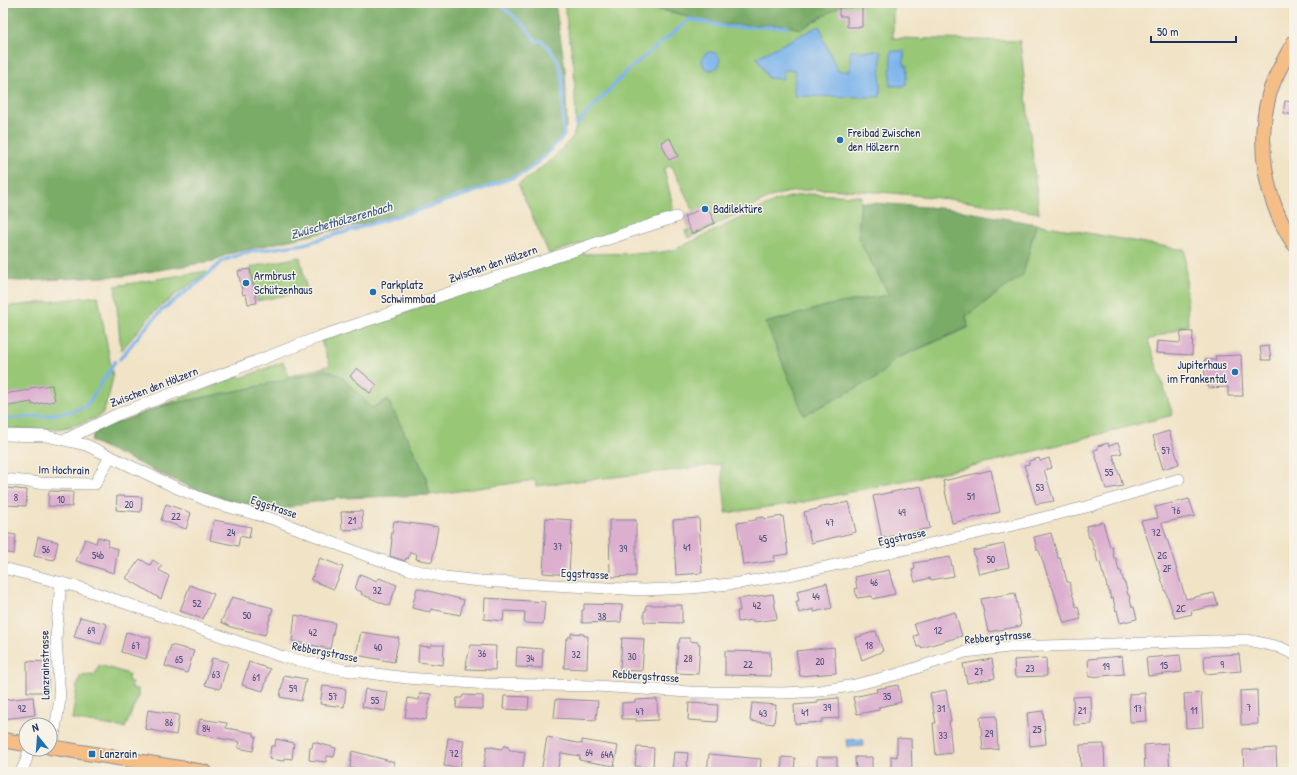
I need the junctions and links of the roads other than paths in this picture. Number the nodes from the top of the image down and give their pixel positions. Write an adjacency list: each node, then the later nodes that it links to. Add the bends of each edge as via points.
1 (1294, 42): 3 (main road, via 1269,94 1263,153 1272,201)
2 (676, 217): 5 (street, Zwischen den Hölzern, via 320,337 116,415)
3 (1294, 244)
4 (3, 435): 5 (street, Eggstrasse, via 46,436)
5 (65, 440): 6 (street, Eggstrasse, via 86,445)
6 (110, 457): 7 (street, Im Hochrain, via 95,484); 8 (street, Eggstrasse, via 211,502 273,519 408,570 480,581 643,590 739,583 794,574 1014,526)
7 (3, 479)
8 (1179, 479)
9 (3, 568): 10 (street, Rebbergstrasse)
10 (61, 582): 11 (street, Rebbergstrasse, via 283,657 345,670 487,684 784,693 820,691 855,685 966,652 1009,647 1248,640 1279,647); 12 (street, Lanzrainstrasse, via 56,638 60,699)
11 (1294, 654)
12 (57, 717)
13 (3, 740): 14 (main road)
14 (18, 743)
15 (58, 749): 18 (main road)
16 (28, 757): 17 (street)
17 (21, 772)
18 (204, 772)

